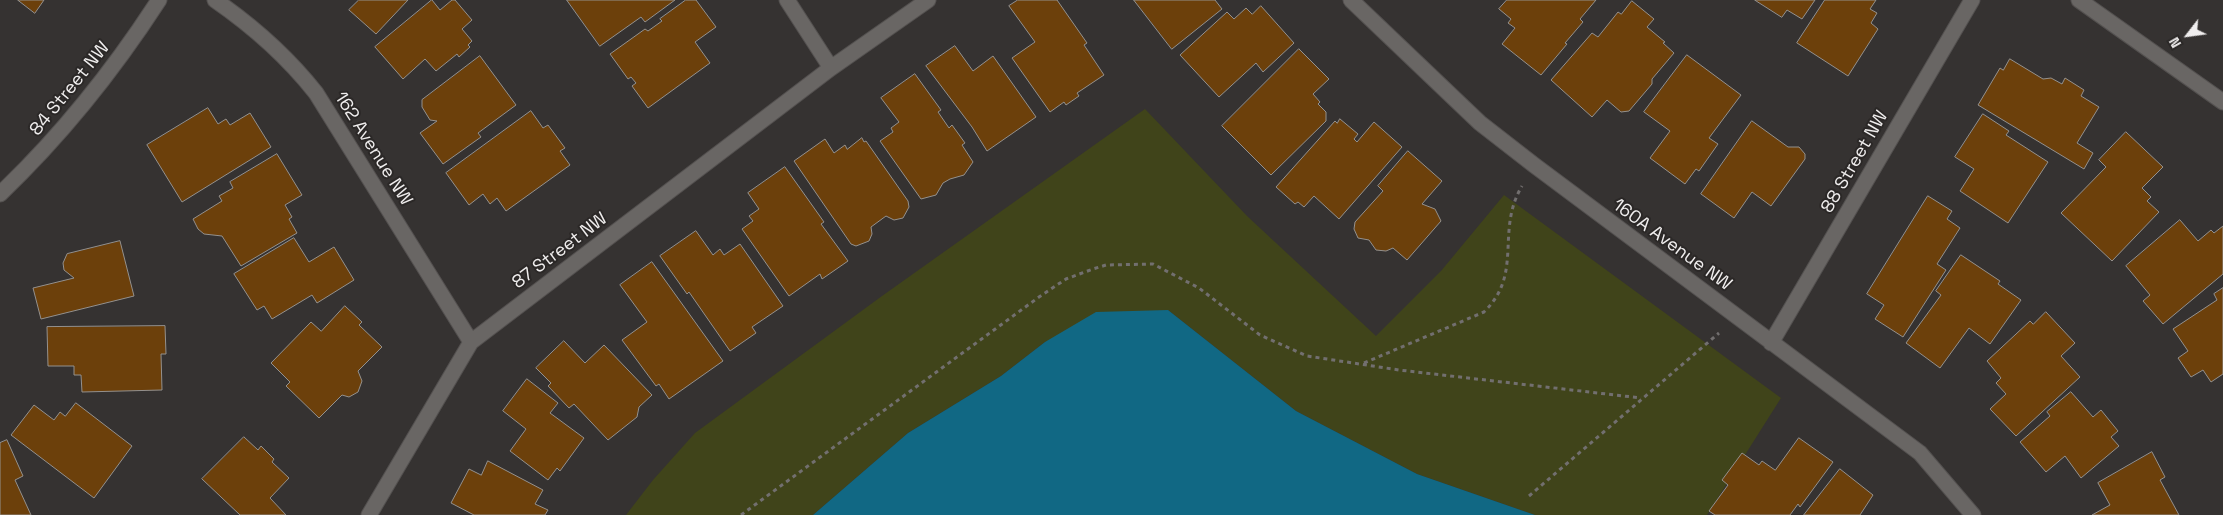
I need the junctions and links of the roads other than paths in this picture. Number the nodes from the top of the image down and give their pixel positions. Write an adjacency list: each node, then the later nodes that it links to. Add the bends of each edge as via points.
1 (159, 0): 10 (street, 84 Street NW, via 94,93 58,136)
2 (215, 0): 11 (street, 162 Avenue NW, via 273,44 316,93)
3 (787, 0): 8 (street)
4 (928, 0): 8 (street, 87 Street NW)
5 (1351, 0): 12 (street, 160A Avenue NW, via 1480,123)
6 (1972, 0): 12 (street, 88 Street NW)
7 (2079, 0): 9 (street)
8 (831, 68): 11 (street, 87 Street NW)
9 (2223, 102)
10 (0, 194)
11 (471, 342): 13 (street, 87 Street NW)
12 (1771, 343): 14 (street, 160A Avenue NW, via 1920,453)
13 (368, 515)
14 (1973, 515)

